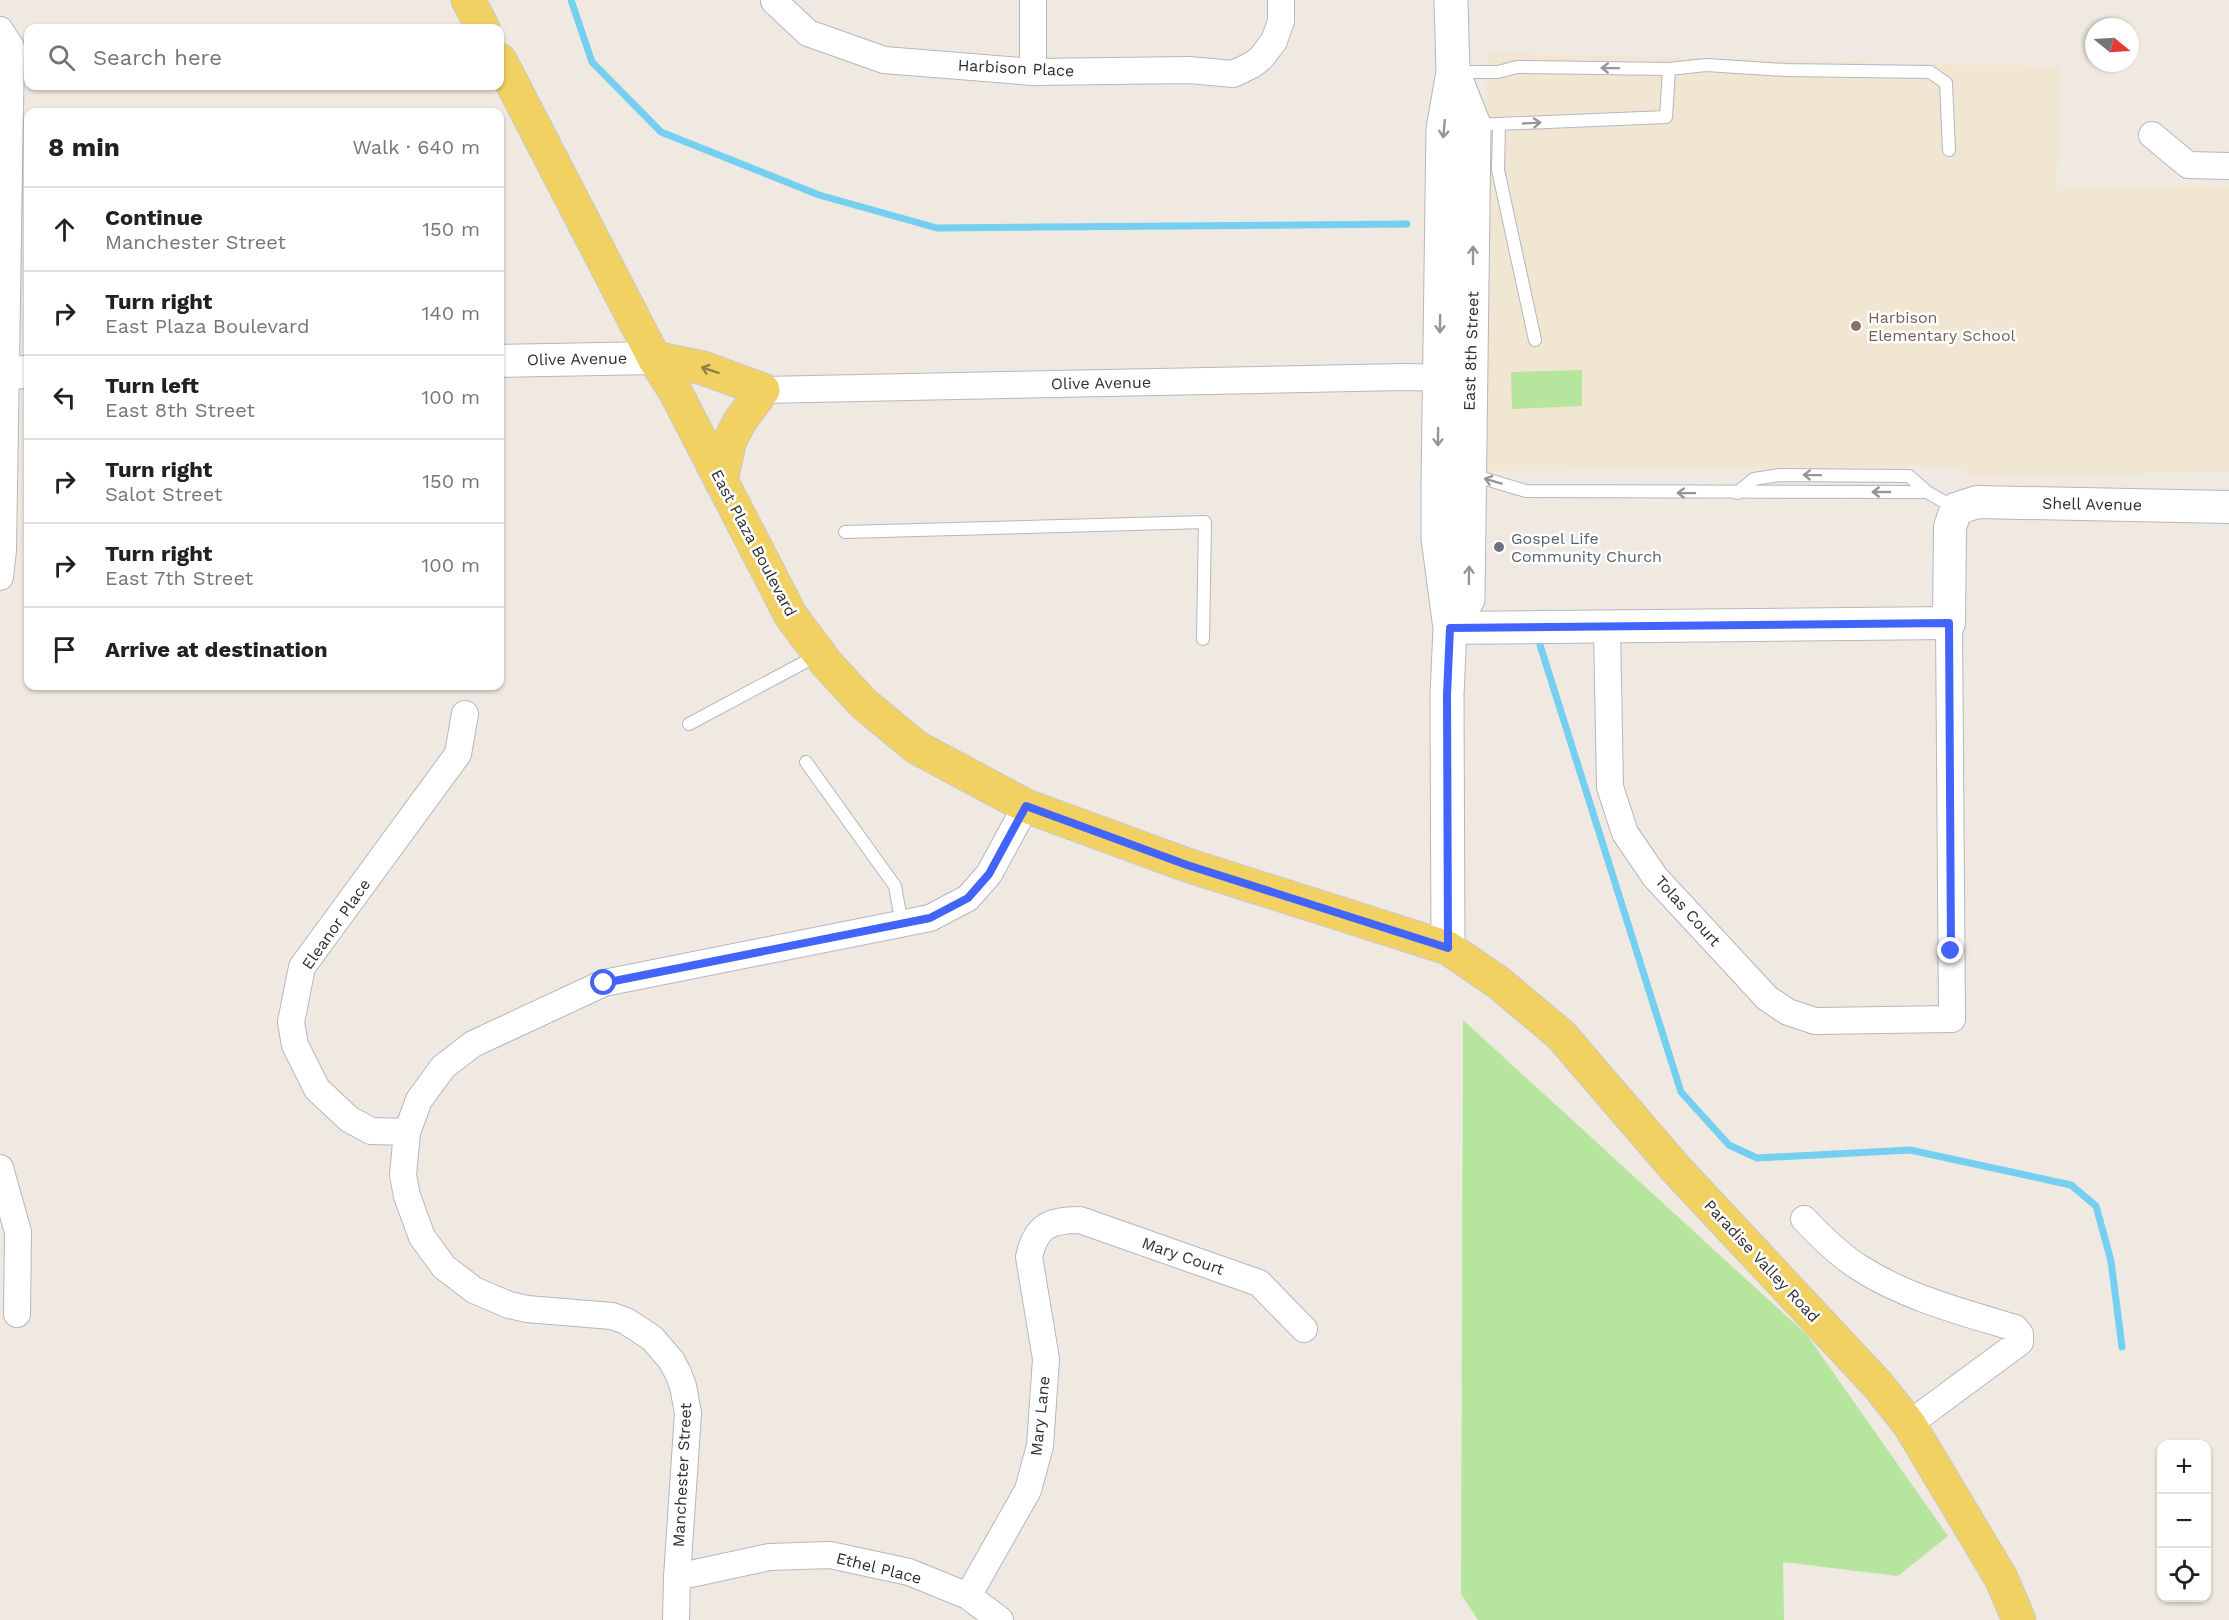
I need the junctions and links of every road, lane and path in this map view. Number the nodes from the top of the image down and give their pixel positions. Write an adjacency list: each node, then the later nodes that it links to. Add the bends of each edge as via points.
1 (468, 0): 6 (main road)
2 (1033, 0): 10 (street)
3 (1281, 0): 10 (street, Harbison Place, via 1281,21 1268,51 1233,74 1189,70)
4 (1452, 0): 11 (main road, East 8th Street)
5 (774, 1): 10 (street, Harbison Place, via 808,33 884,60)
6 (481, 24)
7 (0, 30): 19 (street, via 11,47)
8 (504, 68): 17 (main road, East Plaza Boulevard)
9 (1668, 69): 11 (lane, one-way to 11, via 1517,67 1498,72); 12 (lane, one-way to 9, via 1666,117); 14 (lane, via 1706,65 1930,72 1946,83)
10 (1033, 72)
11 (1454, 72): 12 (main road, East 8th Street); 20 (main road, East 8th Street, one-way to 20, via 1443,129)
12 (1486, 125): 16 (lane); 21 (main road, East 8th Street, one-way to 12)
13 (2152, 135): 15 (street, via 2188,165)
14 (1949, 150)
15 (2229, 166)
16 (1535, 340)
17 (654, 358): 18 (street, Olive Avenue); 22 (main road, one-way to 17, via 703,368); 24 (main road, East Plaza Boulevard)
18 (504, 361)
19 (11, 373): 30 (street)
20 (1439, 378): 21 (street, Olive Avenue); 22 (street, Olive Avenue); 32 (main road, East 8th Street, one-way to 32, via 1438,538)
21 (1471, 378): 23 (main road, East 8th Street)
22 (763, 390): 24 (main road, via 730,440)
23 (1468, 473): 26 (lane, one-way to 23, via 1526,491); 32 (main road, East 8th Street, one-way to 23, via 1468,599)
24 (721, 481): 35 (main road, East Plaza Boulevard, via 791,616)
25 (1927, 492): 26 (lane, one-way to 26); 26 (lane, one-way to 26, via 1909,476 1780,474 1754,479); 28 (lane)
26 (1737, 493)
27 (2229, 507): 28 (street, Shell Avenue, via 1977,502)
28 (1956, 509): 31 (street, via 1950,527)
29 (846, 532): 34 (lane, via 1205,522)
30 (0, 577)
31 (1949, 623): 33 (street); 33 (street, Tolas Court, via 1952,1019 1815,1021 1788,1012 1767,998 1655,877 1625,833 1610,787)
32 (1450, 628): 33 (street); 41 (main road, East 8th Street)
33 (1607, 628)
34 (1203, 639)
35 (819, 654): 37 (lane); 39 (main road, East Plaza Boulevard, via 863,703 916,747)
36 (465, 714): 42 (street, Eleanor Place, via 458,754 302,967 291,1023 295,1045 317,1089 349,1119 371,1131)
37 (689, 724)
38 (806, 762): 40 (lane, via 895,886)
39 (1026, 806): 40 (street, Manchester Street, via 989,874 968,898 930,918); 41 (main road, East Plaza Boulevard, via 1187,865)
40 (902, 925): 42 (street, Manchester Street, via 604,983 473,1044 443,1067 419,1100)
41 (1448, 948): 48 (main road, Paradise Valley Road, via 1499,983 1561,1035)
42 (407, 1132): 49 (street, Manchester Street, via 403,1175 413,1217 432,1252 459,1280 509,1305 612,1316 640,1329 671,1360 683,1386 688,1413)
43 (0, 1168): 46 (street, via 18,1232)
44 (1804, 1219): 48 (street, via 1859,1268 1918,1298 2015,1328 2020,1334 2020,1342)
45 (1046, 1226): 47 (street, Mary Court, via 1057,1220 1080,1220 1259,1283); 50 (street, Mary Lane, via 1032,1241 1029,1257 1046,1359 1040,1446 1028,1490)
46 (17, 1314)
47 (1304, 1329)
48 (1909, 1424): 53 (main road, Paradise Valley Road, via 2001,1578)
49 (677, 1576): 50 (street, Ethel Place, via 769,1557 830,1555 909,1572); 51 (street, Manchester Street)
50 (968, 1596): 52 (street, Ethel Place)
51 (676, 1620)
52 (1000, 1620)
53 (2019, 1620)

